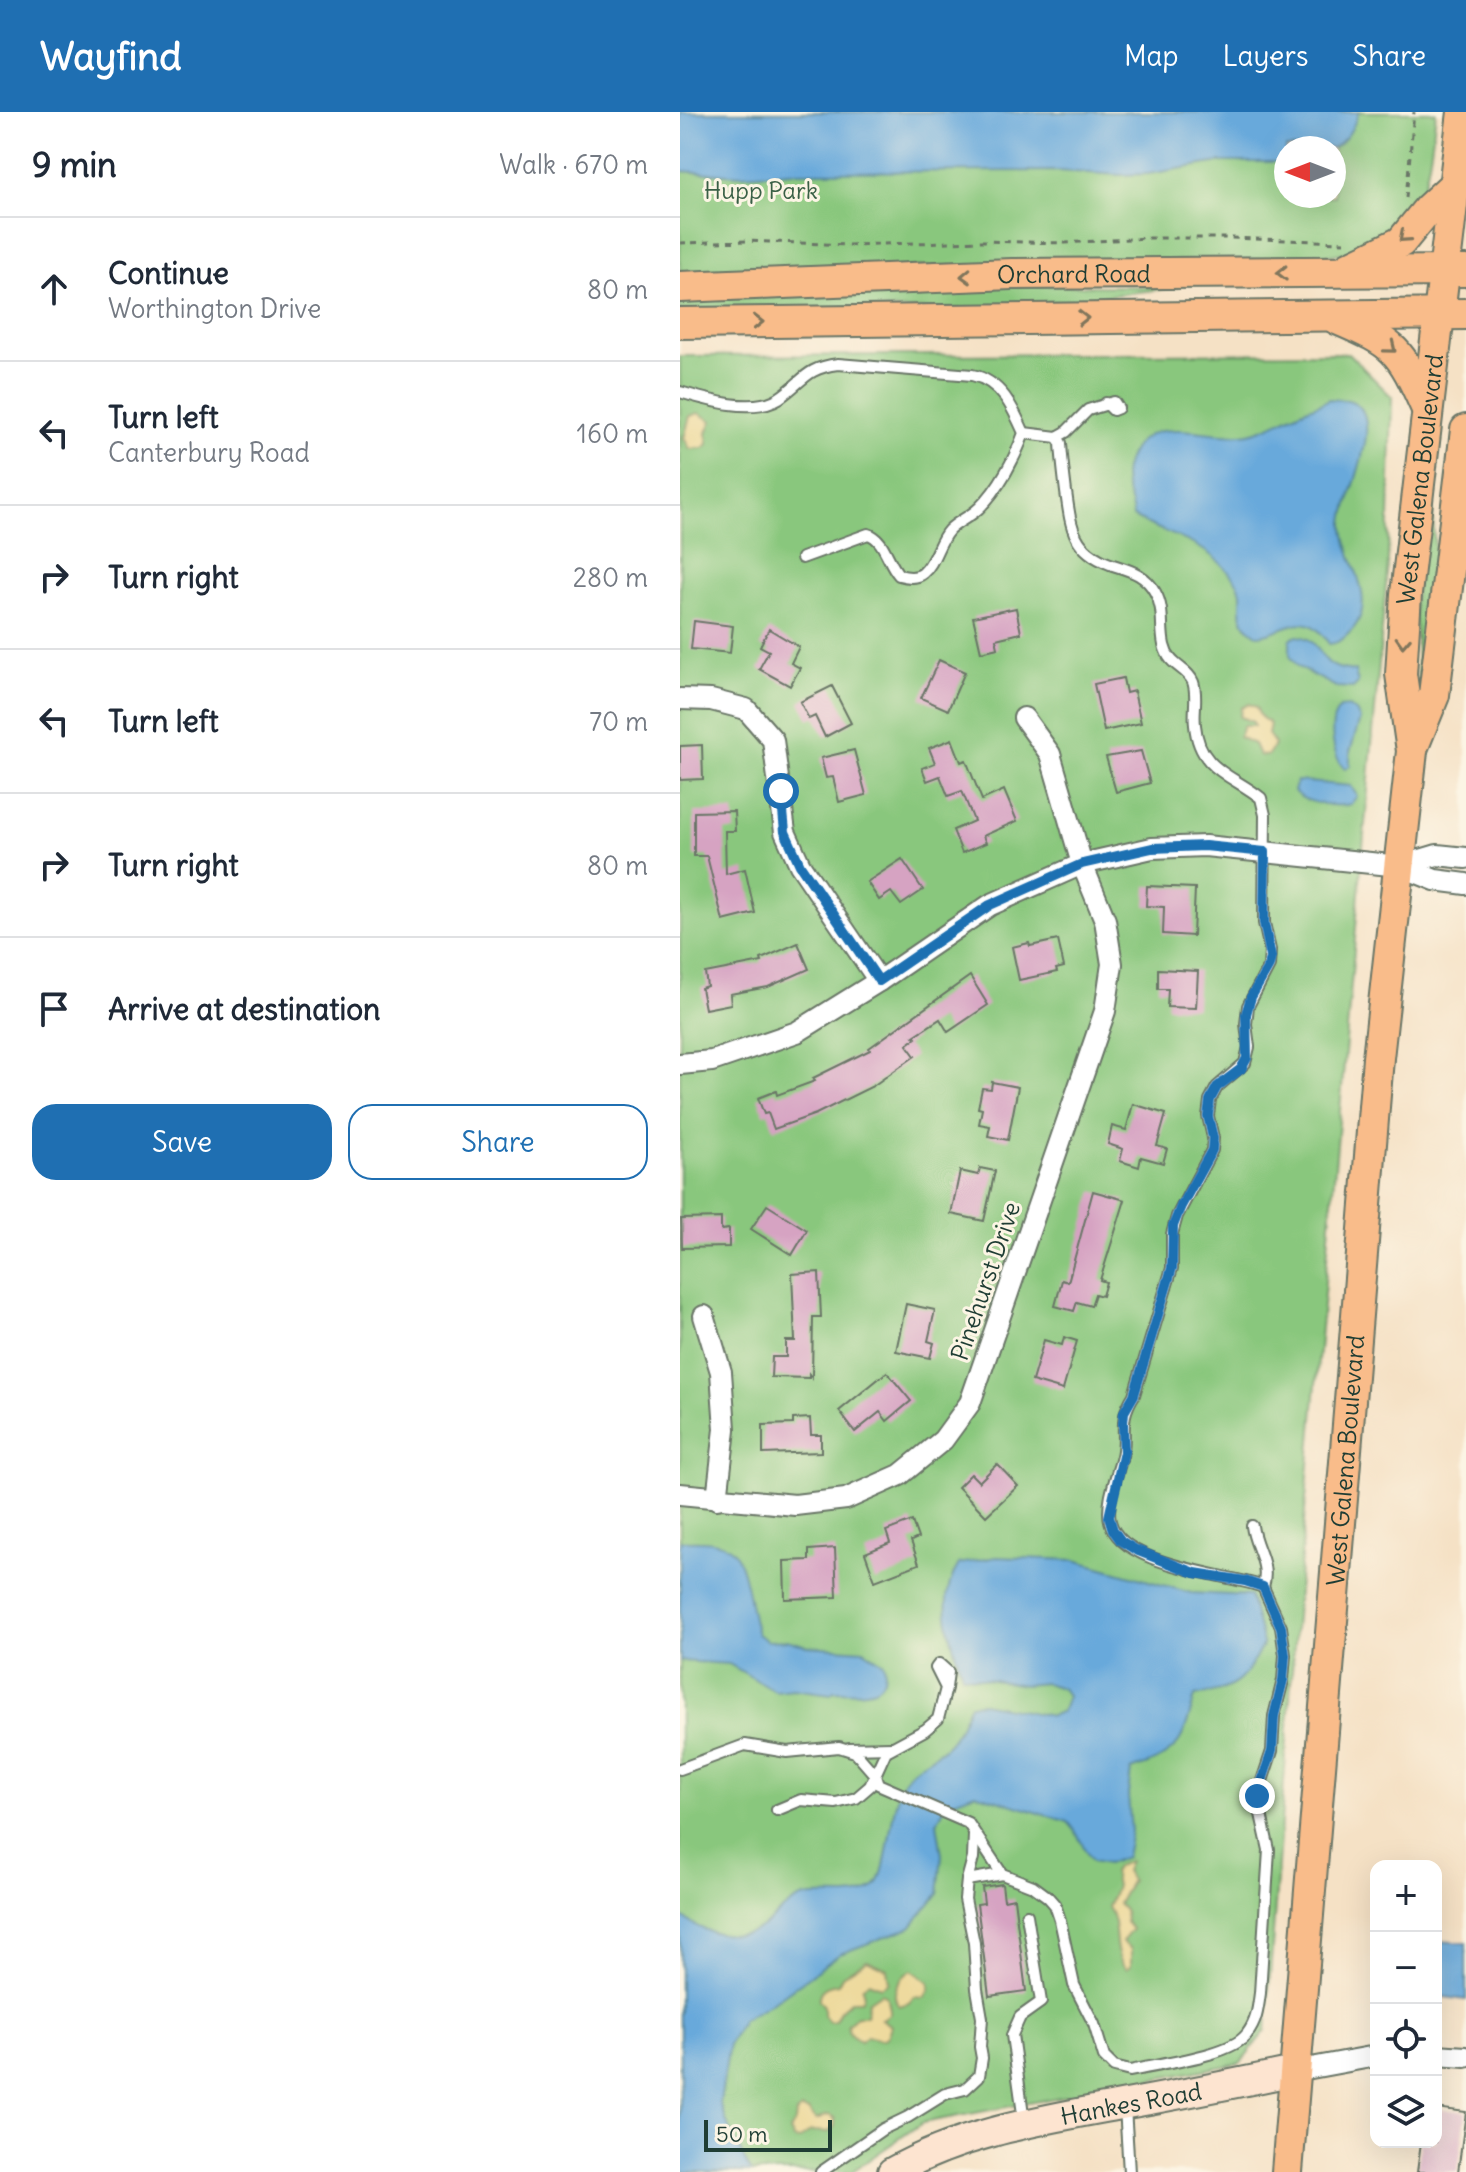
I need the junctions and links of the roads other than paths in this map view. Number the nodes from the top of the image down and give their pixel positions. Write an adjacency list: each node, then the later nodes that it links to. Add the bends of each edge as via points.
1 (1463, 112): 2 (main road, West Galena Boulevard)
2 (1455, 184): 3 (main road, one-way to 3, via 1401,242); 4 (main road, West Galena Boulevard)
3 (1338, 272): 4 (main road, Orchard Road); 5 (main road, Orchard Road, one-way to 5, via 1012,274)
4 (1455, 272): 6 (main road, West Galena Boulevard)
5 (680, 287)
6 (1452, 314): 7 (main road, Orchard Road); 11 (main road, West Galena Boulevard)
7 (1328, 315): 8 (main road, Orchard Road, one-way to 7); 11 (main road, one-way to 11, via 1395,350)
8 (680, 323)
9 (680, 392): 13 (lane, via 723,404 770,402 809,372 838,364 972,375 996,385)
10 (1106, 403): 14 (lane, via 1088,410)
11 (1426, 408): 18 (main road, West Galena Boulevard, one-way to 18, via 1401,674)
12 (1466, 430): 18 (main road, West Galena Boulevard, via 1434,695)
13 (1024, 433): 14 (lane); 15 (lane, via 985,501 950,529 918,576 899,575 879,540 868,534)
14 (1057, 437): 19 (lane, via 1075,537 1091,555 1137,573 1154,589 1162,609 1166,653 1194,684 1200,746 1226,778 1261,798)
15 (802, 558)
16 (680, 699): 24 (street, via 746,709 773,740 785,832 800,865)
17 (1024, 718): 21 (street, Pinehurst Drive, via 1050,754)
18 (1412, 751): 22 (main road, West Galena Boulevard)
19 (1265, 852): 21 (street, via 1152,848); 22 (street); 30 (lane, via 1269,966 1248,1006 1245,1063 1210,1100 1212,1150 1173,1226 1172,1268 1134,1395 1124,1412 1124,1452 1109,1517 1116,1535 1136,1550 1195,1573)
20 (1466, 858): 22 (street, via 1437,855)
21 (1082, 864): 24 (street, via 990,905); 28 (street, Pinehurst Drive, via 1105,920 1112,964 1105,1011 970,1403 943,1440 900,1475 846,1499 795,1505)
22 (1400, 866): 23 (street, via 1435,880); 44 (main road, West Galena Boulevard, via 1378,1058)
23 (1466, 884)
24 (879, 981): 25 (street, via 797,1032 712,1061)
25 (680, 1064)
26 (704, 1316): 28 (street, via 721,1372 725,1429)
27 (680, 1494): 28 (street, Pinehurst Drive)
28 (717, 1499)
29 (1252, 1526): 30 (lane, via 1265,1562)
30 (1263, 1587): 38 (lane, via 1281,1627 1285,1655 1272,1751 1257,1796 1269,1850 1257,2014 1246,2036 1218,2052 1130,2071 1114,2067 1104,2057 1074,1985 1055,1905 1040,1890)
31 (946, 1688): 33 (lane, via 938,1719)
32 (839, 1747): 33 (lane); 34 (lane, via 787,1752 745,1745); 35 (lane, via 855,1752)
33 (892, 1747): 35 (lane)
34 (680, 1769)
35 (875, 1775): 36 (lane, via 856,1798 836,1803 801,1800); 37 (lane, via 885,1788 968,1823)
36 (777, 1810)
37 (974, 1833): 38 (lane); 39 (lane)
38 (1002, 1874): 39 (lane)
39 (967, 1880): 47 (lane, via 965,1899 982,2018 979,2076 965,2089 945,2094 883,2129)
40 (1027, 1915): 46 (lane, via 1041,2002 1020,2017 1012,2035)
41 (1442, 2055): 43 (street)
42 (1370, 2057): 44 (street, Hankes Road)
43 (1466, 2057)
44 (1295, 2071): 45 (street, Hankes Road); 50 (main road, West Galena Boulevard)
45 (1124, 2105): 46 (street, Hankes Road); 49 (lane)
46 (1024, 2123): 48 (street, Hankes Road, via 964,2140)
47 (821, 2172)
48 (892, 2172)
49 (1129, 2172)
50 (1287, 2172)

